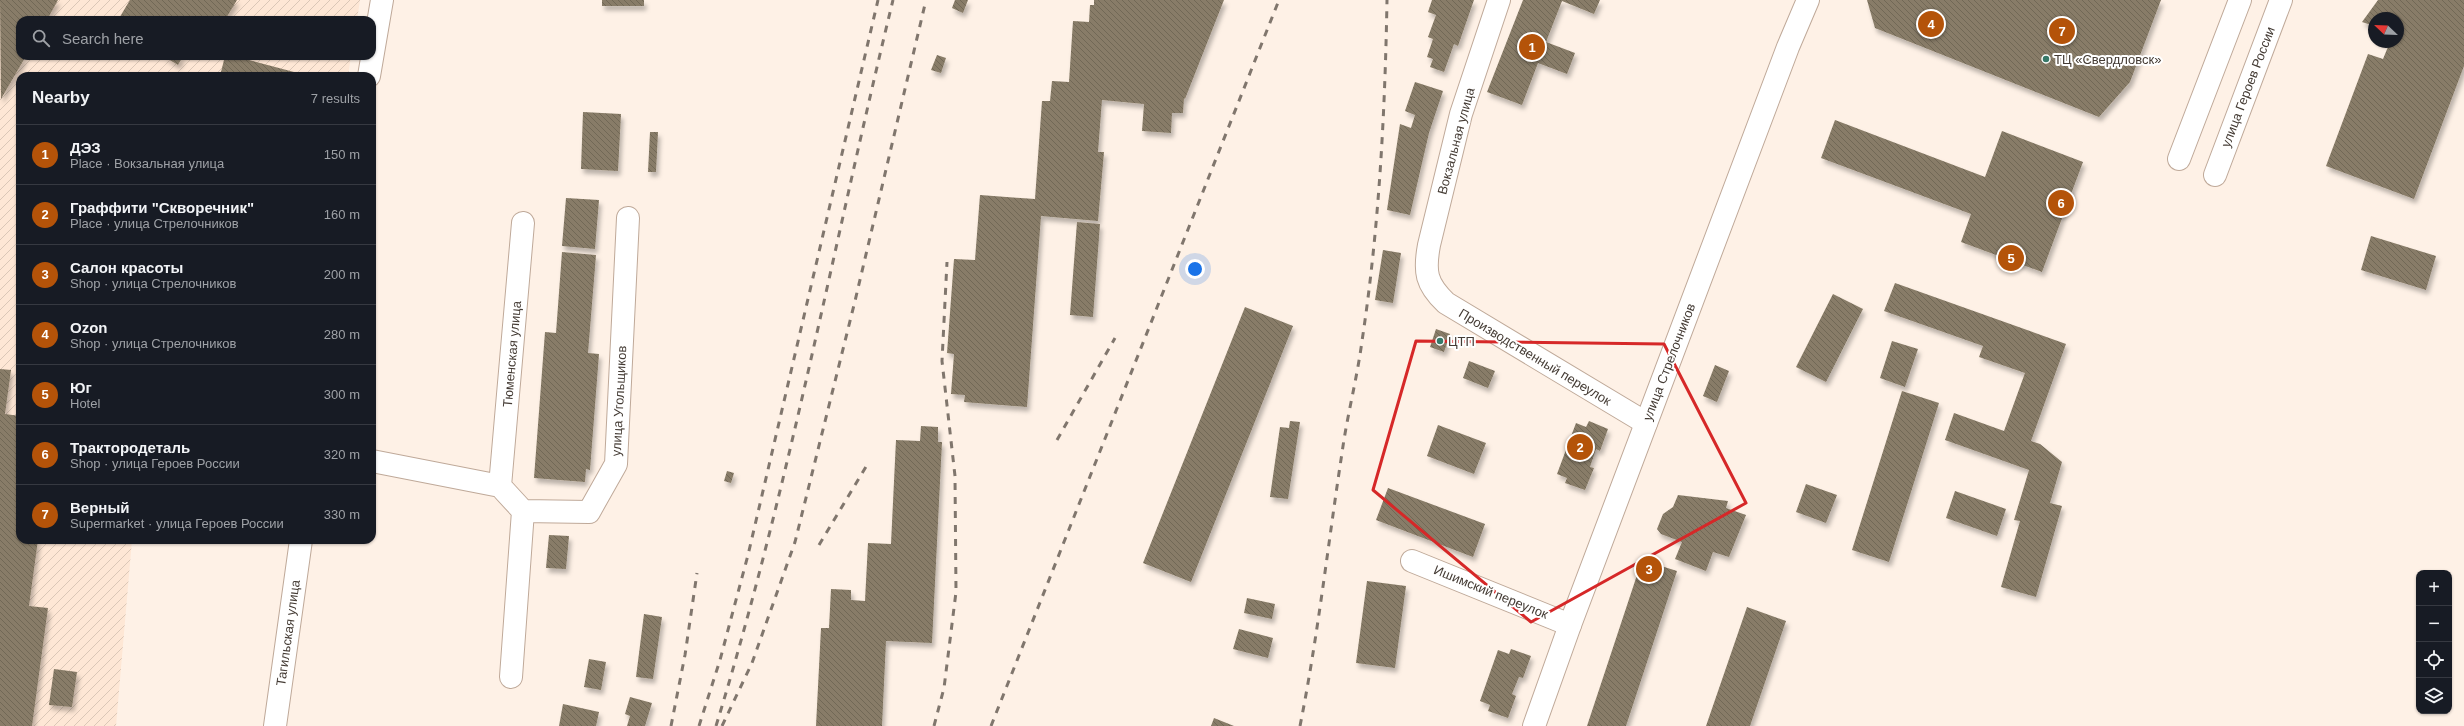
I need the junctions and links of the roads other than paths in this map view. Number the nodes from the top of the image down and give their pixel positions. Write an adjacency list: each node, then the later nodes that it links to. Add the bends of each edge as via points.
1 (382, 0): 6 (street)
2 (1498, 0): 13 (street, Вокзальная улица, via 1461,114 1429,245 1426,268)
3 (2240, 0): 9 (street)
4 (2281, 0): 10 (street, улица Героев России)
5 (1801, 5): 14 (street, улица Стрелочников)
6 (376, 35)
7 (372, 60): 8 (street)
8 (370, 72)
9 (2178, 159)
10 (2215, 175)
11 (628, 218): 17 (street, улица Угольщиков, via 616,464 589,512)
12 (523, 223): 16 (street, Тюменская улица)
13 (1430, 285): 14 (street, Производственный переулок, via 1446,303)
14 (1646, 423): 20 (street, улица Стрелочников)
15 (376, 462): 16 (street)
16 (500, 486): 17 (street)
17 (523, 511): 21 (street)
18 (300, 544): 22 (street, Тагильская улица)
19 (1412, 561): 20 (street, Ишимский переулок)
20 (1570, 625): 23 (street, улица Стрелочников)
21 (511, 677)
22 (275, 726)
23 (1534, 726)

